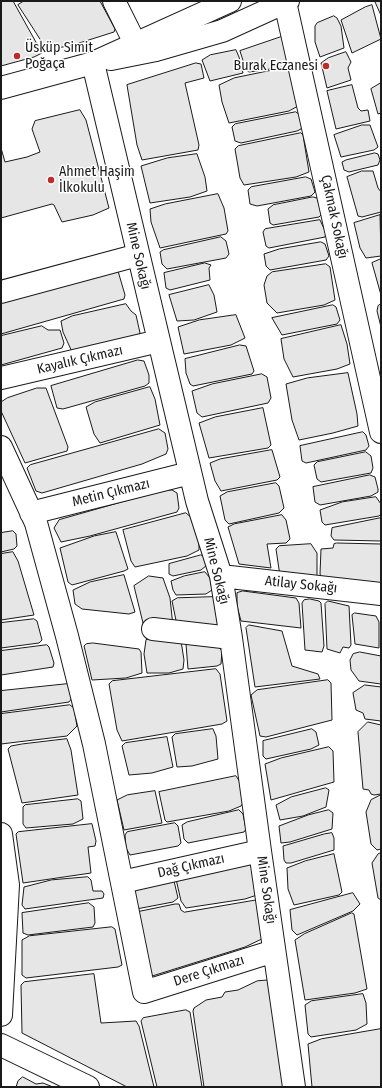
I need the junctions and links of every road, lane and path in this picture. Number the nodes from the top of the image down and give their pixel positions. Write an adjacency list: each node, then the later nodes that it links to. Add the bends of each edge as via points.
1 (114, 1): 4 (main road)
2 (287, 2): 5 (main road, via 222,31 156,50); 11 (main road, Çakmak Sokağı)
3 (219, 3): 4 (main road)
4 (135, 43): 5 (main road)
5 (93, 63): 6 (main road); 7 (main road, Mine Sokağı)
6 (1, 88)
7 (138, 254): 8 (main road); 9 (main road, Mine Sokağı)
8 (1, 292)
9 (159, 341): 10 (main road, Kayalık Çıkmazı); 13 (main road, Mine Sokağı)
10 (1, 378)
11 (381, 432)
12 (1, 447): 14 (main road)
13 (190, 473): 14 (main road, Metin Çıkmazı); 15 (main road, Mine Sokağı)
14 (31, 513): 21 (main road, via 38,530 84,706)
15 (221, 576): 16 (main road, Atilay Sokağı); 18 (main road, Mine Sokağı)
16 (381, 594)
17 (153, 629): 18 (main road)
18 (231, 638): 20 (main road, Mine Sokağı)
19 (1, 834): 23 (main road, via 8,885)
20 (260, 851): 21 (main road, Dağ Çıkmazı); 22 (main road, Mine Sokağı)
21 (122, 882): 22 (main road, Dere Çıkmazı, via 144,992)
22 (274, 951): 26 (main road, Mine Sokağı)
23 (1, 1016)
24 (1, 1045): 25 (main road)
25 (88, 1087)
26 (294, 1087)

